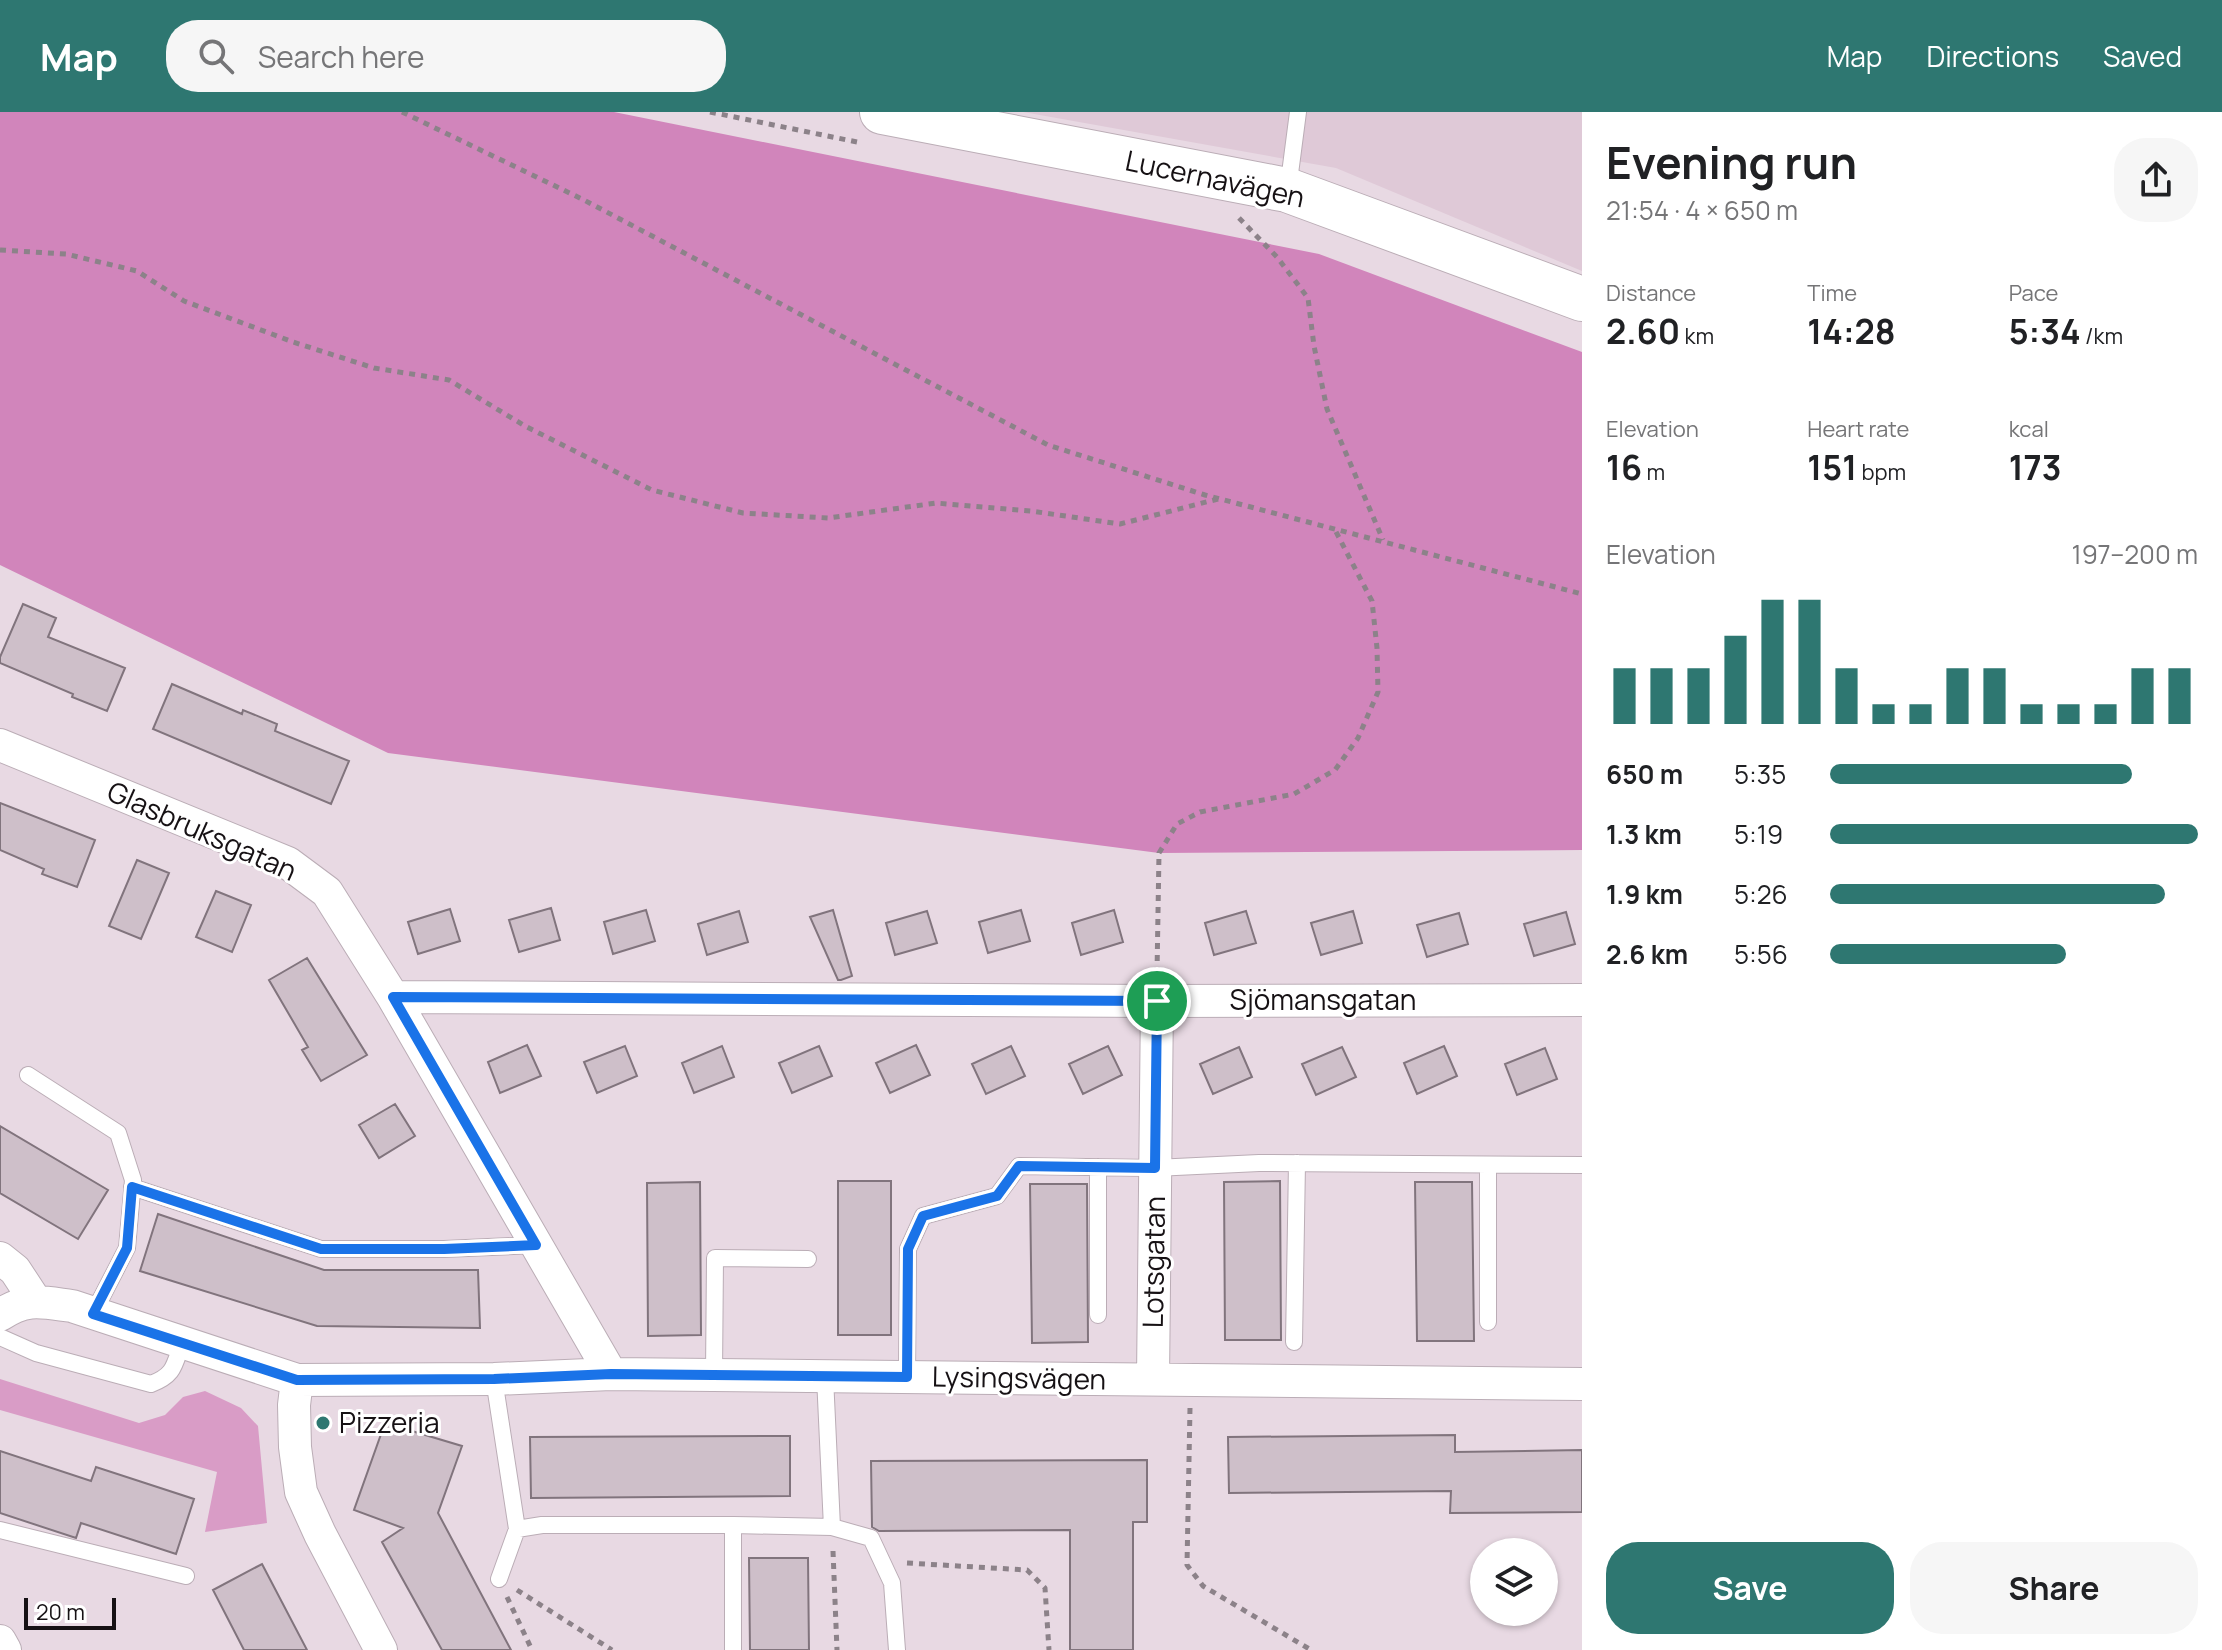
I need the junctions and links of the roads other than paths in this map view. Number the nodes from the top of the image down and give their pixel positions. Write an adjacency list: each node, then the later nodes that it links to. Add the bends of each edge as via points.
1 (1298, 112): 4 (lane)
2 (932, 117): 3 (street, Lucernavägen); 4 (street, Lucernavägen)
3 (875, 128)
4 (1287, 190): 5 (street, Lucernavägen)
5 (1582, 299)
6 (0, 745): 7 (street, Glasbruksgatan, via 288,863 327,892)
7 (393, 997): 9 (street, Sjömansgatan); 17 (street, Glasbruksgatan)
8 (1582, 1000): 9 (street, Sjömansgatan)
9 (1157, 1001): 15 (street, Lotsgatan)
10 (28, 1075): 16 (lane, via 118,1133)
11 (1297, 1163): 12 (lane); 15 (lane); 26 (lane)
12 (1488, 1165): 13 (lane); 24 (lane)
13 (1582, 1165)
14 (1098, 1167): 15 (lane); 23 (lane); 31 (lane, via 1019,1166 997,1196 923,1216 908,1249)
15 (1155, 1168): 33 (street, Lotsgatan)
16 (132, 1187): 17 (lane, via 321,1249); 21 (lane, via 127,1248)
17 (536, 1245): 28 (street, Glasbruksgatan)
18 (0, 1258): 20 (street, via 15,1270)
19 (808, 1259): 29 (lane, via 715,1258)
20 (36, 1302): 21 (street, Lysingsvägen); 22 (street, via 15,1305)
21 (93, 1314): 27 (street, Lysingsvägen)
22 (0, 1315)
23 (1098, 1315)
24 (1488, 1322)
25 (0, 1337): 27 (lane, via 36,1353 151,1384 167,1378)
26 (1294, 1342)
27 (182, 1343): 34 (street, Lysingsvägen)
28 (611, 1374): 29 (street, Lysingsvägen); 32 (street, Lysingsvägen)
29 (714, 1375): 30 (street, Lysingsvägen)
30 (825, 1377): 31 (street, Lysingsvägen); 37 (lane)
31 (907, 1377): 33 (street, Lysingsvägen)
32 (494, 1379): 34 (street, Lysingsvägen); 38 (lane)
33 (1153, 1379): 35 (street, Lysingsvägen)
34 (297, 1380): 44 (street, via 295,1447 301,1492)
35 (1582, 1384)
36 (733, 1525): 37 (lane); 38 (lane); 45 (lane)
37 (832, 1527): 46 (lane, via 871,1538 892,1583)
38 (517, 1529): 41 (lane)
39 (0, 1530): 40 (lane)
40 (186, 1576)
41 (499, 1579)
42 (0, 1641): 43 (street)
43 (5, 1650)
44 (381, 1650)
45 (733, 1650)
46 (897, 1650)

